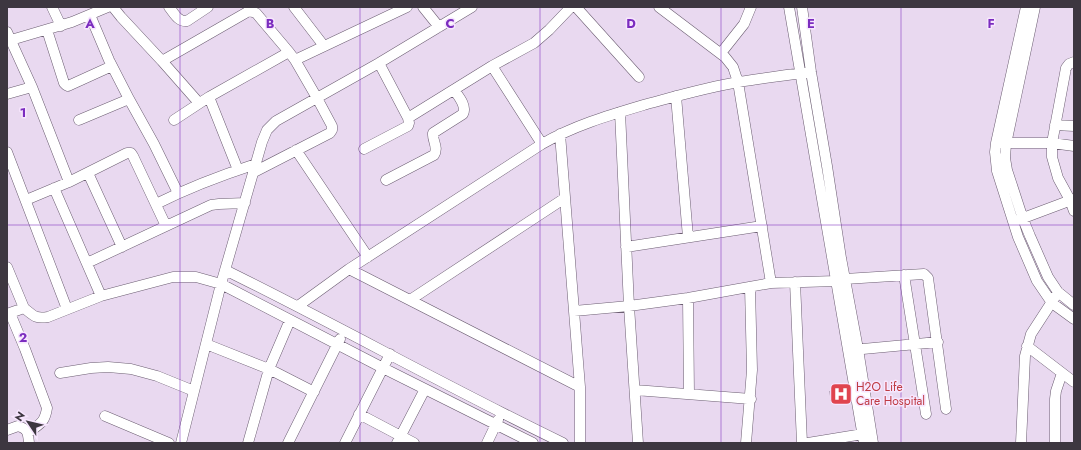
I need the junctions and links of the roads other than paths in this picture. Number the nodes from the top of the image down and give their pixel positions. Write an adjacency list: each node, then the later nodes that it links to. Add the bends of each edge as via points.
1 (52, 7): 19 (street)
2 (108, 7): 18 (street)
3 (113, 7): 26 (street)
4 (169, 7): 5 (street, via 184,22)
5 (208, 7)
6 (294, 7): 23 (street)
7 (407, 7): 23 (street)
8 (423, 7): 20 (street)
9 (472, 7): 20 (street)
10 (571, 7): 30 (street, via 534,43)
11 (576, 7): 33 (street)
12 (659, 7): 24 (street)
13 (751, 7): 24 (street, via 744,24)
14 (789, 7): 32 (street)
15 (802, 7): 31 (street)
16 (1026, 7): 51 (street)
17 (1035, 7): 51 (street)
18 (90, 15): 19 (street); 29 (street)
19 (61, 26): 21 (street)
20 (439, 27): 28 (street)
21 (47, 30): 22 (street); 29 (street, via 66,85)
22 (9, 41): 36 (street)
23 (324, 46): 25 (street)
24 (720, 53): 35 (street, via 730,62)
25 (292, 56): 26 (street, via 256,14 249,11); 40 (street); 41 (street)
26 (162, 61): 43 (street)
27 (1074, 62): 34 (street, via 1066,68)
28 (379, 63): 41 (street); 45 (street)
29 (112, 66): 42 (street)
30 (492, 66): 37 (street); 53 (street)
31 (811, 72): 32 (street); 83 (street)
32 (800, 74): 35 (street); 83 (street)
33 (639, 77)
34 (1069, 79): 48 (street)
35 (738, 82): 39 (street); 73 (street)
36 (32, 87): 38 (street); 62 (street)
37 (454, 90): 45 (street); 61 (street, via 465,110 463,114 433,133 436,148 434,155)
38 (7, 94)
39 (676, 96): 44 (street); 74 (street)
40 (209, 97): 43 (street); 59 (street)
41 (317, 98): 56 (street, via 332,130); 58 (street, via 276,121 267,130)
42 (129, 100): 46 (street); 64 (street)
43 (199, 103): 47 (street)
44 (620, 112): 50 (street); 76 (street)
45 (408, 118): 55 (street, via 408,126)
46 (79, 120)
47 (174, 120)
48 (1055, 125): 49 (street); 52 (street)
49 (1074, 126)
50 (560, 134): 53 (street); 65 (street)
51 (1001, 143): 52 (street); 71 (street, via 995,152 997,171)
52 (1052, 143): 54 (street); 67 (street, via 1052,157 1058,178)
53 (542, 144): 77 (street)
54 (1074, 146)
55 (364, 149)
56 (296, 150): 58 (street); 77 (street)
57 (7, 152): 66 (street)
58 (255, 168): 59 (street); 68 (street)
59 (238, 170): 64 (street)
60 (88, 173): 62 (street); 69 (street, via 131,153); 75 (street)
61 (386, 180)
62 (69, 182): 63 (street)
63 (54, 188): 66 (street); 78 (street)
64 (178, 193): 69 (street)
65 (565, 198): 91 (street); 98 (street)
66 (26, 200): 97 (street)
67 (1072, 200): 70 (street); 71 (street)
68 (245, 203): 72 (street, via 211,205); 81 (street)
69 (156, 204): 72 (street)
70 (1074, 211)
71 (1018, 220): 88 (street); 93 (street, via 1018,237 1037,281)
72 (166, 226): 75 (street)
73 (762, 226): 74 (street); 85 (street)
74 (688, 237): 76 (street)
75 (122, 246): 78 (street)
76 (626, 247): 95 (street)
77 (368, 257): 80 (street)
78 (87, 263): 89 (street)
79 (7, 267): 96 (street)
80 (349, 269): 91 (street); 94 (street)
81 (225, 270): 86 (street); 94 (street)
82 (904, 275): 83 (street); 104 (street, via 924,274 928,278); 107 (street)
83 (840, 280): 84 (street); 109 (street)
84 (795, 282): 85 (street); 145 (street)
85 (772, 283): 87 (street)
86 (222, 284): 89 (street, via 196,276 173,277); 102 (street); 105 (street)
87 (750, 287): 90 (street); 122 (street)
88 (1058, 292): 92 (street); 93 (street)
89 (101, 296): 97 (street)
90 (688, 298): 95 (street); 121 (street)
91 (410, 300): 116 (street)
92 (1073, 300): 99 (street)
93 (1052, 303): 99 (street); 108 (street, via 1031,334)
94 (298, 306): 103 (street)
95 (629, 306): 98 (street); 118 (street)
96 (24, 308): 97 (street, via 36,318); 100 (street)
97 (67, 309)
98 (574, 311): 116 (street)
99 (1063, 311): 101 (street)
100 (8, 313): 130 (street, via 25,349 47,408 45,418)
101 (1074, 319)
102 (290, 320): 106 (street); 112 (street)
103 (344, 331): 106 (street); 110 (street)
104 (938, 342): 107 (street); 123 (street)
105 (206, 344): 112 (street); 119 (street)
106 (338, 344): 111 (street); 120 (street)
107 (914, 344): 109 (street); 126 (street)
108 (1027, 346): 113 (street); 147 (street)
109 (853, 350): 131 (street)
110 (390, 354): 111 (street); 124 (street)
111 (383, 368): 117 (street); 125 (street)
112 (269, 369): 120 (street); 135 (street)
113 (1062, 372): 115 (street); 148 (street, via 1055,399)
114 (60, 373): 119 (street, via 108,367 131,369)
115 (1074, 382)
116 (580, 386): 142 (street)
117 (425, 388): 128 (street); 132 (street)
118 (635, 390): 121 (street); 143 (street)
119 (194, 391): 134 (street)
120 (314, 392): 136 (street)
121 (689, 394): 122 (street)
122 (750, 399): 144 (street)
123 (946, 409)
124 (502, 413): 128 (street); 141 (street)
125 (359, 414): 132 (street); 137 (street)
126 (926, 414)
127 (105, 416): 133 (street)
128 (496, 425): 139 (street); 140 (street)
129 (7, 430): 130 (street, via 18,426 25,429)
130 (29, 438)
131 (868, 438): 146 (street)
132 (399, 440): 138 (street)
133 (169, 443)
134 (181, 443)
135 (248, 443)
136 (288, 443)
137 (345, 443)
138 (414, 443)
139 (487, 443)
140 (533, 443)
141 (563, 443)
142 (580, 443)
143 (638, 443)
144 (746, 443)
145 (802, 443)
146 (808, 443)
147 (1021, 443)
148 (1055, 443)

